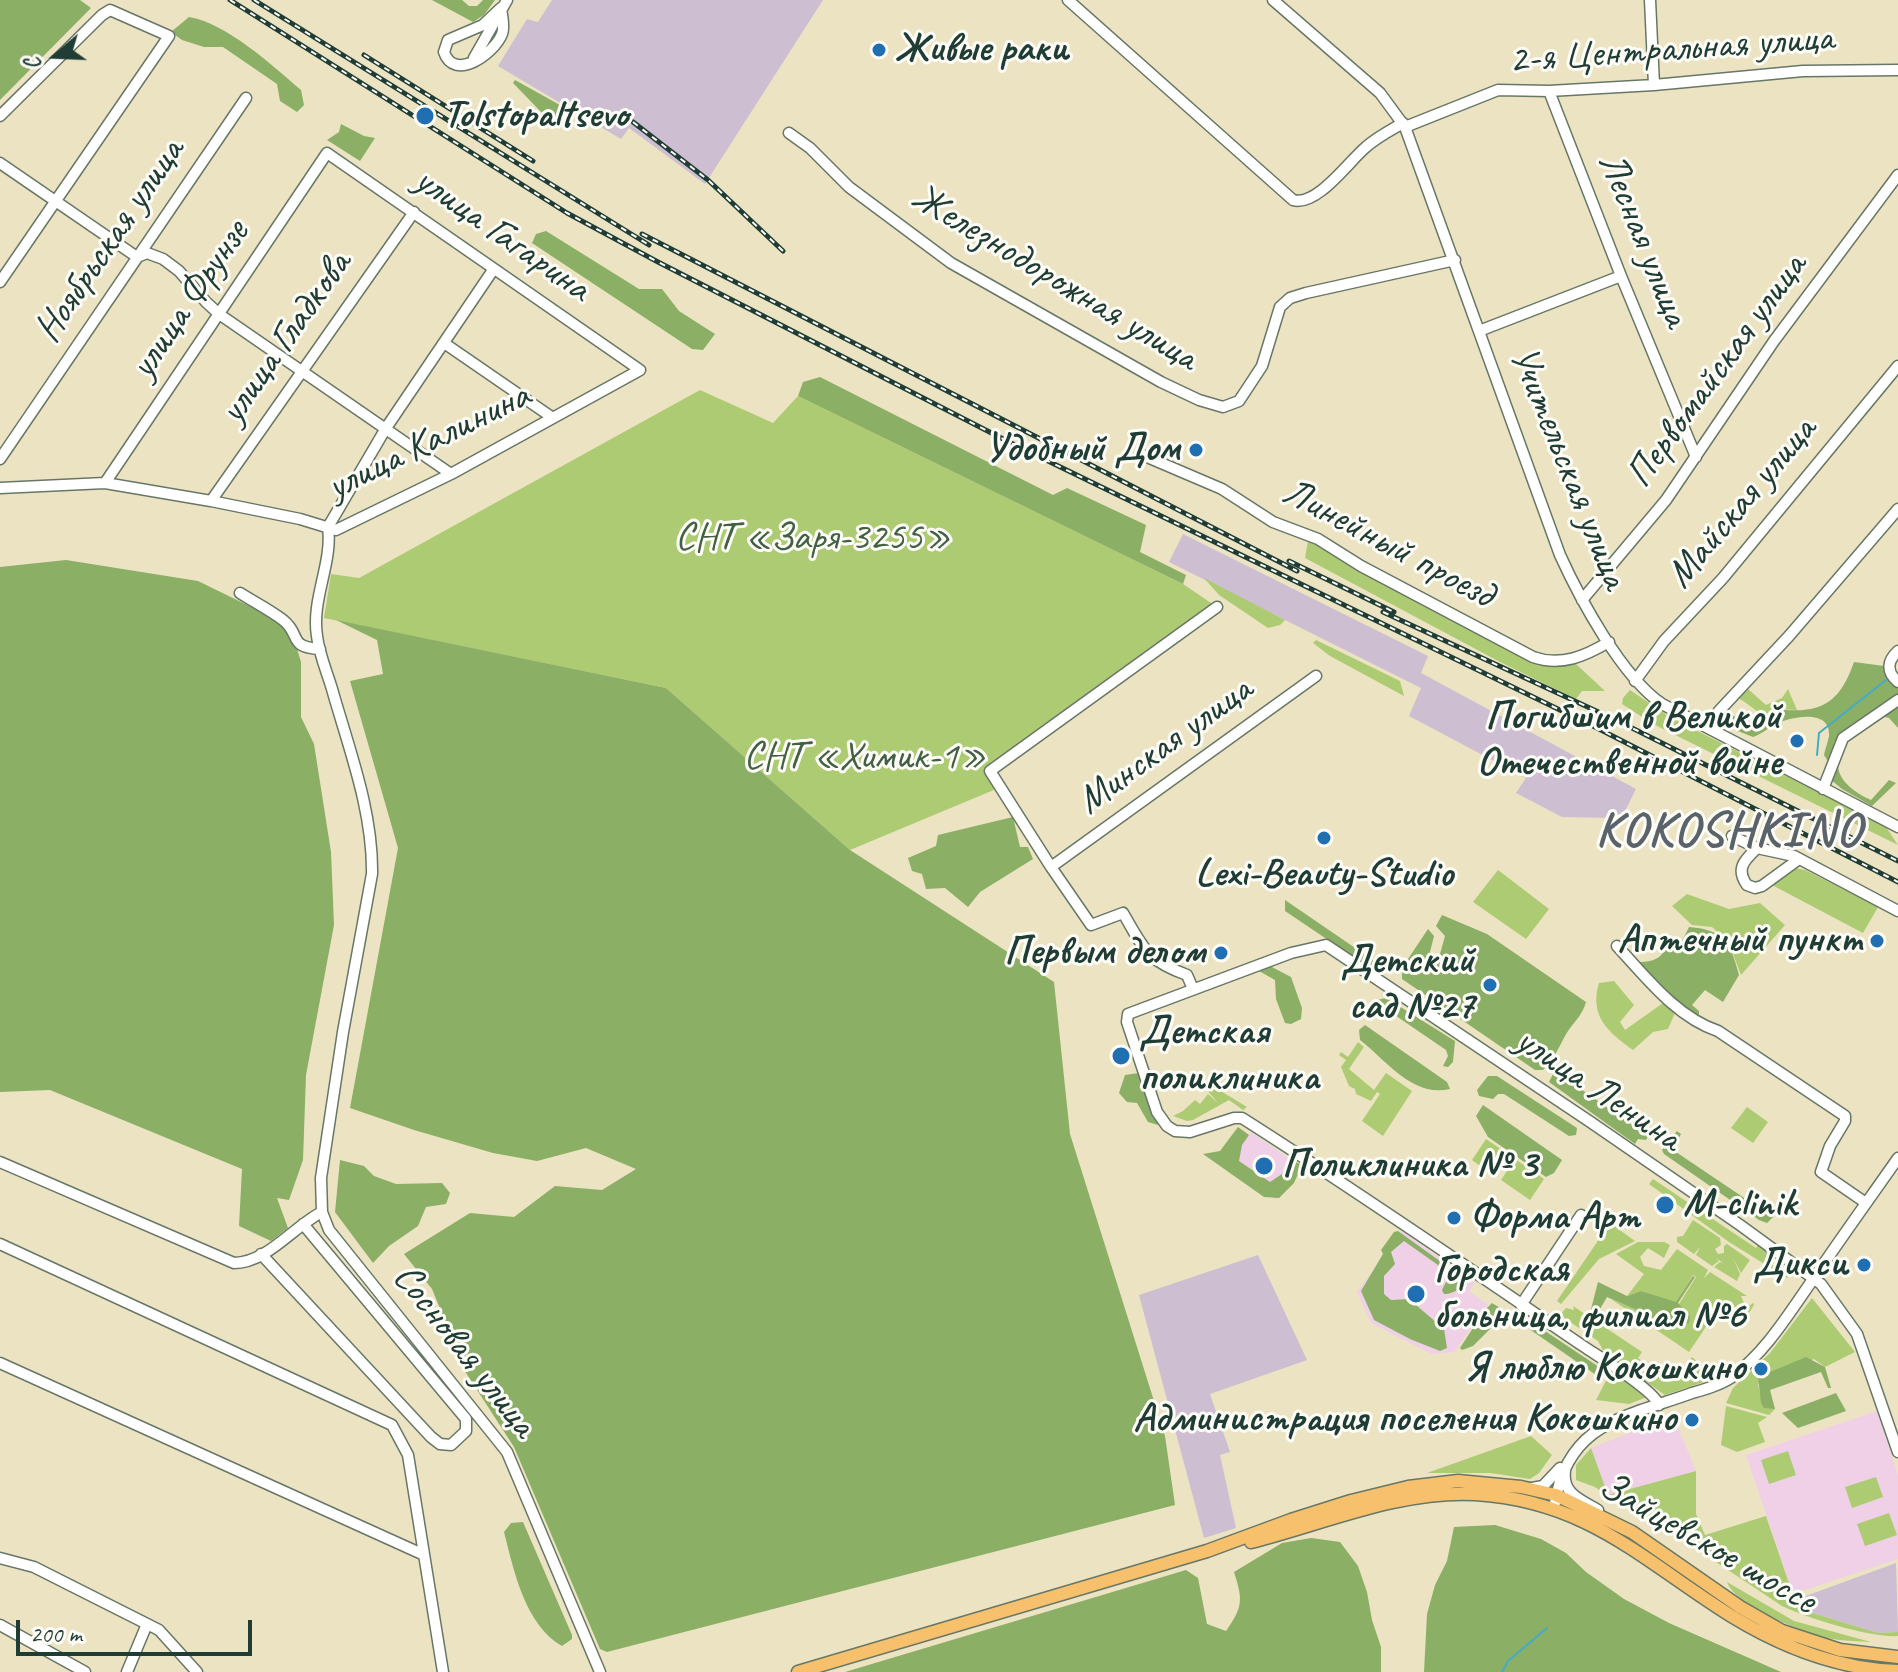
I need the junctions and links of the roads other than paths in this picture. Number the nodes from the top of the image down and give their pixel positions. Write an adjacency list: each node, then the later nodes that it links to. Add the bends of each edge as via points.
1 (1068, 0): 10 (street, via 1293,200 1315,195 1366,146)
2 (1273, 0): 10 (street, Учительская улица, via 1380,93)
3 (1650, 0): 6 (street)
4 (504, 4): 4 (street, via 483,25 445,43 445,56 453,65 473,60)
5 (1898, 70): 6 (street, 2-я Центральная улица, via 1803,71)
6 (1654, 85): 7 (street, 2-я Центральная улица)
7 (1549, 91): 10 (street, 2-я Центральная улица, via 1498,90); 20 (street, Лесная улица)
8 (246, 98): 17 (street, Ноябрьская улица)
9 (0, 116): 15 (street, via 110,10 169,36)
10 (1404, 125): 18 (street, Учительская улица)
11 (789, 133): 18 (street, Железнодорожная улица, via 839,179 951,263 1173,389 1220,406 1239,401 1260,368 1286,300)
12 (327, 153): 16 (street, улица Гагарина); 22 (street, улица Фрунзе)
13 (0, 163): 15 (street)
14 (1898, 175): 31 (street, Первомайская улица, via 1774,341)
15 (55, 202): 17 (street); 21 (street)
16 (414, 212): 19 (street, улица Гагарина); 26 (street, улица Гладкова)
17 (137, 257): 22 (street, via 147,253 170,263); 32 (street, Ноябрьская улица)
18 (1455, 260): 23 (street, Учительская улица)
19 (493, 270): 24 (street); 27 (street, улица Гагарина)
20 (1621, 276): 23 (street); 31 (street, Лесная улица)
21 (0, 282)
22 (219, 314): 26 (street); 34 (street, улица Фрунзе)
23 (1479, 331): 40 (street, Учительская улица, via 1549,529)
24 (444, 343): 28 (street); 29 (street)
25 (1898, 366): 46 (street, Майская улица)
26 (302, 370): 29 (street); 36 (street, улица Гладкова)
27 (640, 370): 28 (street, улица Калинина)
28 (553, 418): 33 (street, улица Калинина)
29 (386, 428): 33 (street); 38 (street)
30 (1140, 454): 42 (street, Линейный проезд, via 1222,489 1273,522 1318,539 1533,657 1566,660)
31 (1696, 457): 40 (street, Первомайская улица)
32 (0, 459)
33 (451, 474): 38 (street, улица Калинина, via 353,524)
34 (105, 483): 35 (street, улица Калинина); 36 (street, улица Калинина)
35 (0, 488)
36 (211, 501): 38 (street, улица Калинина)
37 (1898, 509): 49 (street)
38 (328, 527): 43 (street, via 330,545 316,618)
39 (240, 593): 43 (street, via 287,622 297,642)
40 (1582, 600): 42 (street, Учительская улица)
41 (1217, 607): 55 (street, via 990,771)
42 (1609, 642): 46 (street, Учительская улица)
43 (320, 649): 62 (street, via 364,801 372,856 321,1178)
44 (1898, 651): 47 (street, via 1889,662)
45 (1316, 676): 55 (street, Минская улица)
46 (1635, 681): 49 (street, Учительская улица, via 1662,704)
47 (1898, 682)
48 (1898, 700): 50 (street, via 1843,738)
49 (1708, 728): 50 (street, Учительская улица)
50 (1823, 789): 51 (street, Учительская улица)
51 (1898, 827)
52 (1732, 836): 53 (street)
53 (1757, 848): 54 (street); 54 (street, via 1741,870 1747,885 1755,888)
54 (1799, 859): 56 (street)
55 (1051, 867): 58 (street, via 1091,925 1123,913 1147,954 1187,975)
56 (1898, 911)
57 (1617, 946): 61 (street, via 1678,1008 1845,1116 1821,1172)
58 (1193, 989): 67 (street, улица Ленина, via 1326,945); 68 (street, via 1128,1014 1157,1112 1171,1129 1190,1132 1242,1118)
59 (1898, 1158): 61 (street)
60 (0, 1162): 66 (street, via 227,1262)
61 (1866, 1203): 67 (street)
62 (322, 1210): 64 (street); 92 (street, Сосновая улица, via 329,1230 507,1452)
63 (1581, 1215): 68 (street)
64 (303, 1224): 66 (street); 66 (street, via 466,1419 466,1431 451,1445 431,1437)
65 (0, 1244): 79 (street, via 388,1422 408,1455)
66 (261, 1254)
67 (1813, 1278): 70 (street, via 1752,1360 1726,1381); 71 (street, улица Ленина, via 1857,1334)
68 (1521, 1305): 70 (street)
69 (0, 1363): 79 (street)
70 (1664, 1404): 72 (street, via 1599,1428)
71 (1898, 1452)
72 (1567, 1461): 73 (street, via 1543,1486); 74 (street); 77 (street, via 1564,1478 1569,1492)
73 (1521, 1487): 74 (main road, Зайцевское шоссе); 78 (main road, Зайцевское шоссе, via 1458,1481 1398,1489 1301,1516)
74 (1556, 1495): 75 (street); 76 (street); 77 (main road, Зайцевское шоссе)
75 (1491, 1496): 76 (main road, Зайцевское шоссе); 78 (main road, Зайцевское шоссе, via 1401,1501)
76 (1554, 1509): 86 (main road, Зайцевское шоссе, via 1630,1545 1733,1617)
77 (1632, 1532): 84 (main road, Зайцевское шоссе, via 1770,1625 1827,1647)
78 (1208, 1551): 93 (main road)
79 (422, 1554): 91 (street)
80 (0, 1558): 81 (street, via 34,1567)
81 (147, 1624): 89 (street); 90 (street, via 171,1640)
82 (0, 1625): 88 (street)
83 (1898, 1650): 84 (street)
84 (1871, 1655): 85 (main road, Зайцевское шоссе)
85 (1898, 1657)
86 (1837, 1664): 87 (main road, Зайцевское шоссе); 94 (street)
87 (1898, 1671)
88 (85, 1672)
89 (127, 1672)
90 (197, 1672)
91 (443, 1672)
92 (600, 1672)
93 (798, 1672)
94 (1860, 1672)

